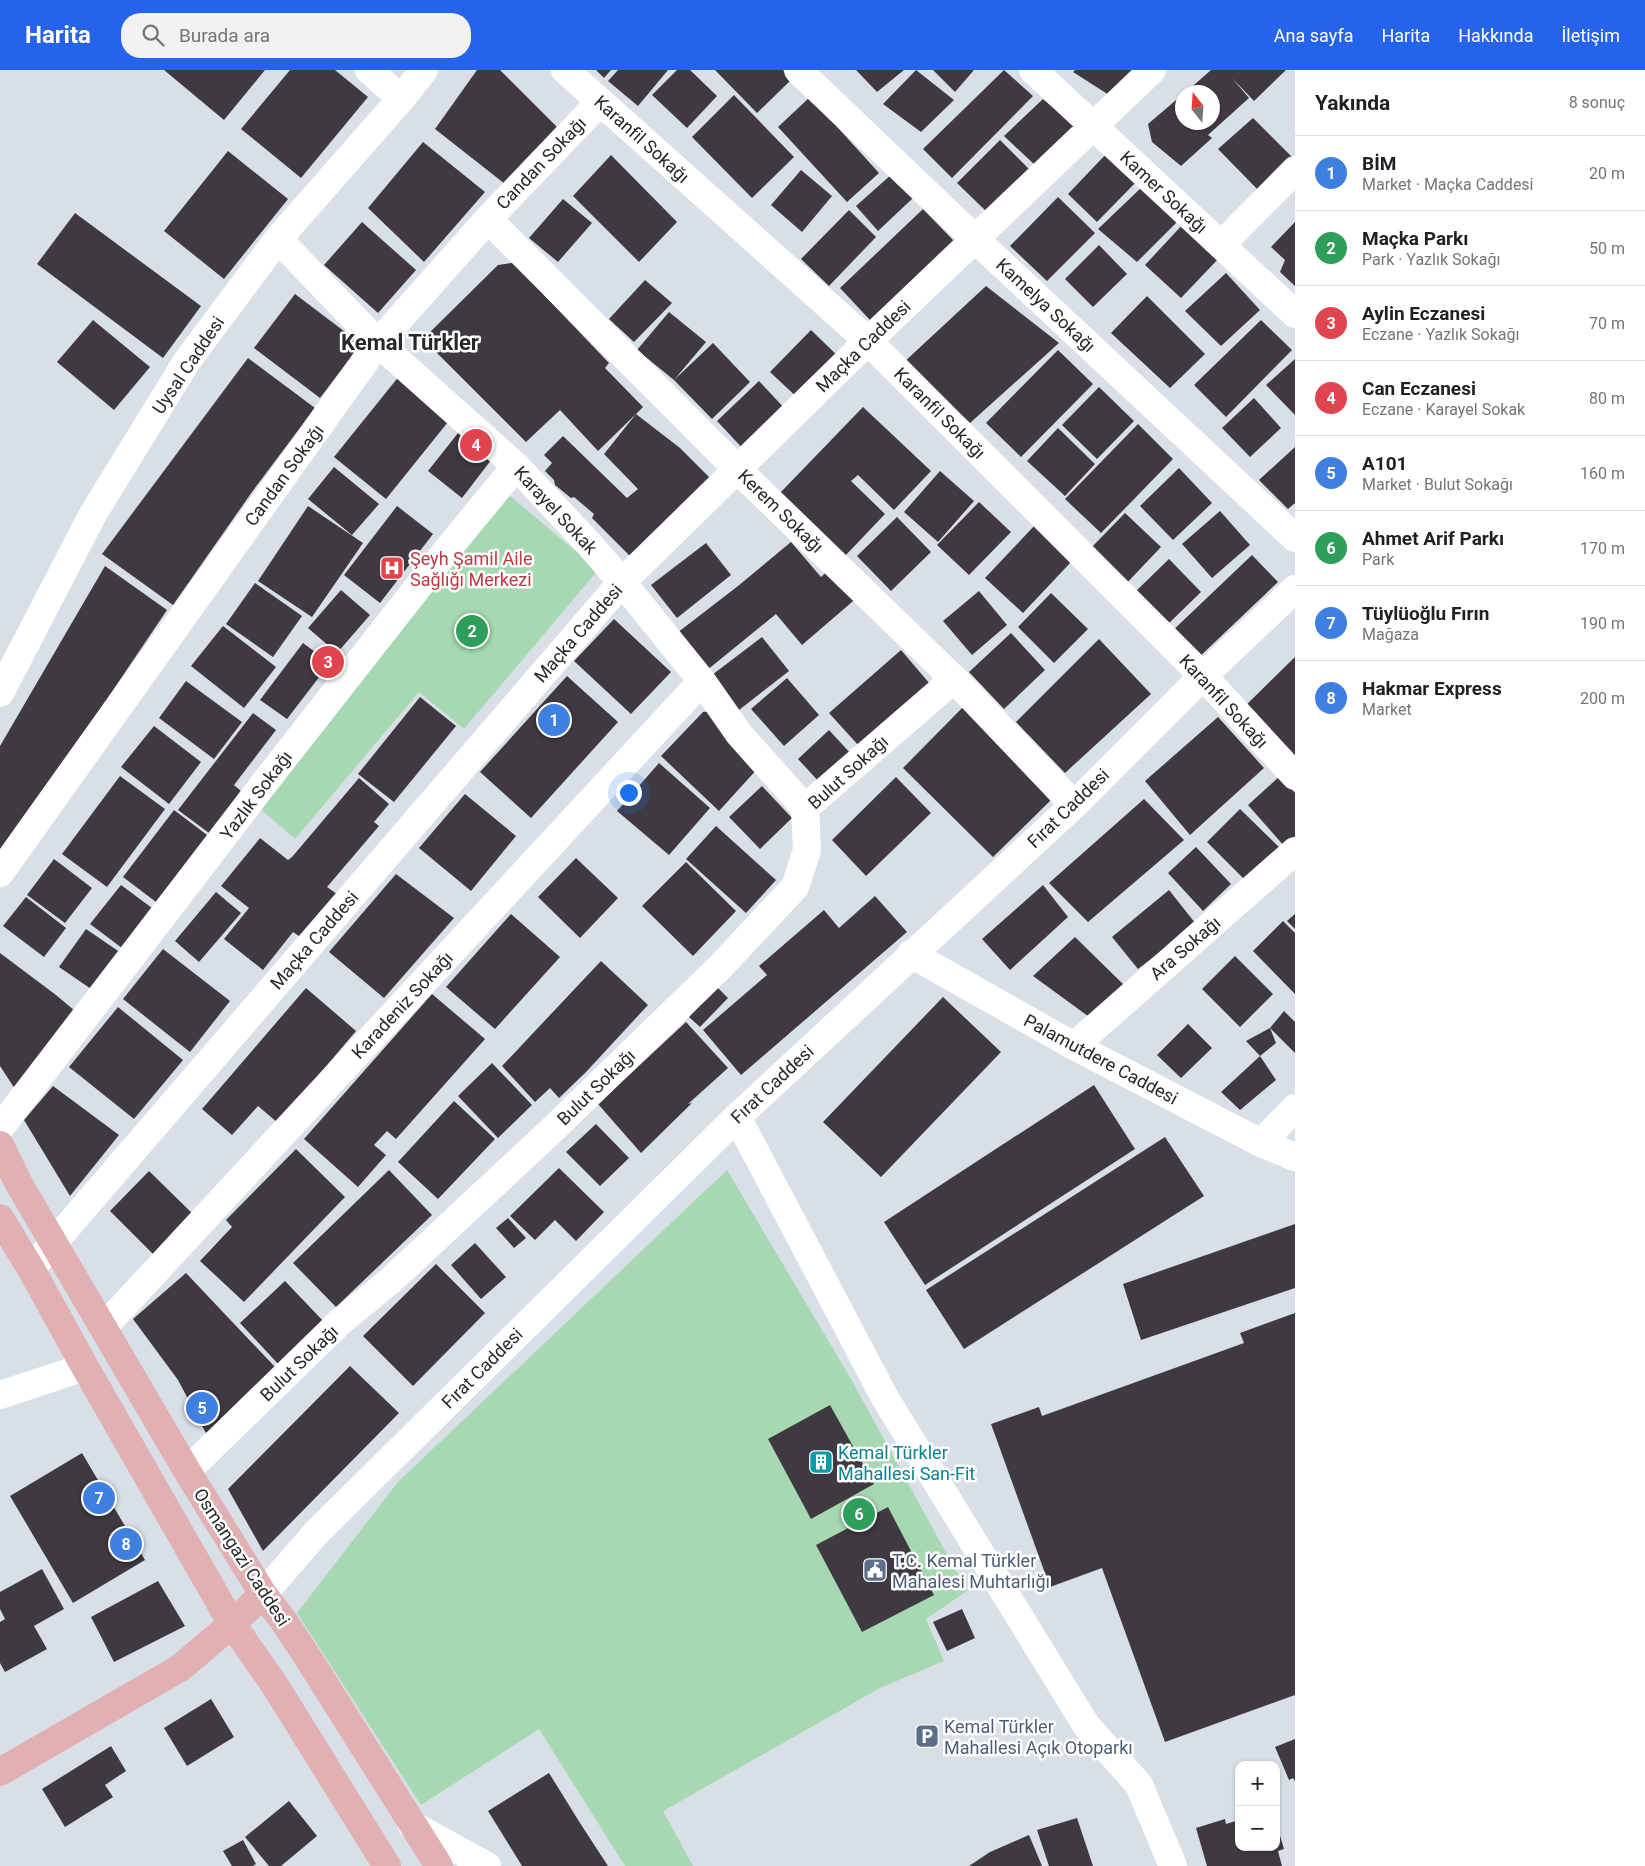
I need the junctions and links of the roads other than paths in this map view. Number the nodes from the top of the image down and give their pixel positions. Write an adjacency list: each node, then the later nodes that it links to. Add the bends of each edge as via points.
1 (369, 70): 7 (street)
2 (424, 70): 7 (street, Uysal Caddesi)
3 (565, 70): 8 (street, Karanfil Sokağı)
4 (798, 70): 12 (street, Kamelya Sokağı)
5 (1033, 70): 9 (street, Kamer Sokağı)
6 (1152, 70): 9 (street, Maçka Caddesi)
7 (401, 99): 13 (street, Uysal Caddesi)
8 (600, 102): 11 (street, Candan Sokağı); 16 (street, Karanfil Sokağı)
9 (1094, 126): 12 (street, Maçka Caddesi); 14 (street, Kamer Sokağı)
10 (1295, 170): 14 (street)
11 (488, 219): 17 (street, Candan Sokağı); 19 (street, Kerem Sokağı)
12 (975, 239): 16 (street, Maçka Caddesi); 20 (street, Kamelya Sokağı)
13 (278, 240): 17 (street, Karayel Sokak); 26 (street, Uysal Caddesi, via 186,361 93,514)
14 (1221, 245): 15 (street, Kamer Sokağı)
15 (1295, 314)
16 (868, 341): 19 (street, Maçka Caddesi); 23 (street, Karanfil Sokağı)
17 (378, 343): 18 (street, Karayel Sokak); 31 (street, Candan Sokağı)
18 (516, 466): 21 (street, Karayel Sokak); 36 (street, Yazlık Sokağı, via 276,769)
19 (737, 469): 21 (street, Maçka Caddesi); 24 (street, Kerem Sokağı)
20 (1295, 538)
21 (622, 582): 25 (street, Karayel Sokak); 41 (street, Maçka Caddesi)
22 (1295, 589): 23 (street, Fırat Caddesi)
23 (1203, 676): 27 (street, Karanfil Sokağı); 28 (street, Fırat Caddesi)
24 (954, 678): 28 (street, Kerem Sokağı); 29 (street, Bulut Sokağı)
25 (702, 681): 29 (street, Karayel Sokak, via 739,734); 43 (street, Karadeniz Sokağı)
26 (0, 694)
27 (1295, 776)
28 (1074, 805): 32 (street, Fırat Caddesi)
29 (805, 808): 46 (street, Bulut Sokağı, via 807,850 796,887 720,967 550,1132 390,1281 340,1322)
30 (1295, 851): 33 (street, Ara Sokağı)
31 (0, 873)
32 (911, 954): 33 (street, Palamutdere Caddesi); 35 (street, Fırat Caddesi)
33 (1074, 1046): 37 (street, Palamutdere Caddesi)
34 (1295, 1108): 37 (street)
35 (736, 1117): 47 (street, Fırat Caddesi, via 317,1532); 54 (street, via 885,1398 1086,1725 1139,1786)
36 (0, 1128)
37 (1261, 1143): 39 (street, Palamutdere Caddesi)
38 (0, 1145): 41 (main road, Osmangazi Caddesi)
39 (1295, 1157)
40 (0, 1218): 42 (main road, Osmangazi Caddesi)
41 (54, 1243): 42 (street); 43 (main road, Osmangazi Caddesi)
42 (31, 1269): 44 (main road, Osmangazi Caddesi)
43 (103, 1328): 46 (main road, Osmangazi Caddesi)
44 (85, 1367): 45 (street); 48 (main road, Osmangazi Caddesi)
45 (0, 1395)
46 (187, 1471): 47 (main road, Osmangazi Caddesi)
47 (263, 1594): 48 (main road); 50 (main road, Osmangazi Caddesi, via 308,1658)
48 (232, 1624): 49 (main road, via 180,1668); 51 (main road, Osmangazi Caddesi, via 274,1684)
49 (0, 1772)
50 (411, 1824): 52 (main road, Osmangazi Caddesi); 53 (street)
51 (387, 1866)
52 (439, 1866)
53 (487, 1866)
54 (1173, 1866)

